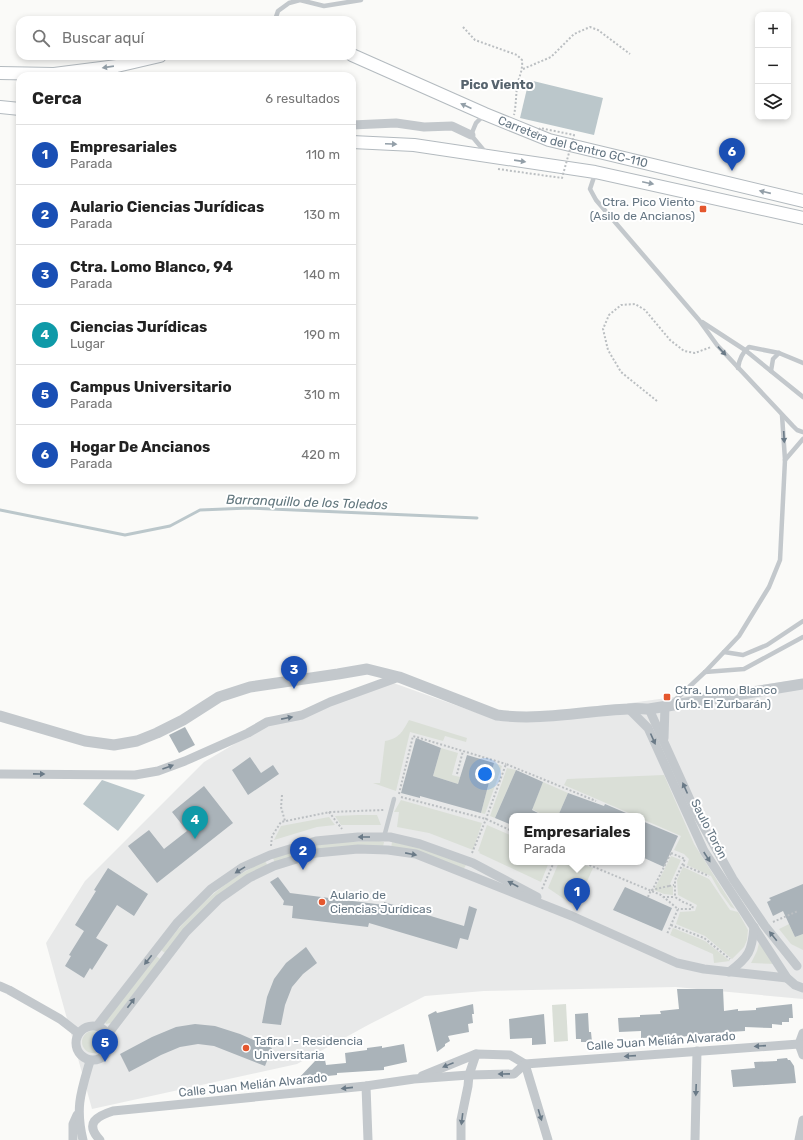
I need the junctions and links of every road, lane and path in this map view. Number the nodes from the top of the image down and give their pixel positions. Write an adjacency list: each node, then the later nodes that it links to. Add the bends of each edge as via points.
1 (361, 0): 2 (lane, via 324,6 300,0 289,3 278,11)
2 (276, 16)
3 (463, 27): 7 (path, via 475,40 517,55 522,60)
4 (630, 54): 7 (path, via 590,27 574,34 550,57)
5 (356, 57): 13 (main road, Carretera del Centro GC-110, one-way to 5)
6 (143, 60): 8 (main road, one-way to 8)
7 (523, 69): 15 (path)
8 (75, 72)
9 (0, 73): 10 (main road)
10 (16, 74)
11 (0, 106): 12 (main road)
12 (16, 109)
13 (484, 114): 15 (main road, Carretera del Centro GC-110); 16 (lane, via 476,123)
14 (356, 125): 16 (street, via 396,123 452,126)
15 (512, 126): 17 (main road, Carretera del Centro GC-110)
16 (471, 135): 19 (lane)
17 (536, 135): 20 (path, bridge, via 540,128 574,135 562,178); 22 (main road, Carretera del Centro GC-110, one-way to 17)
18 (356, 142): 19 (main road, Carretera del Centro GC-110, one-way to 19, via 414,145)
19 (489, 156): 21 (main road, Carretera del Centro GC-110, one-way to 21)
20 (498, 169)
21 (595, 172): 23 (main road, Carretera del Centro GC-110, one-way to 23); 24 (lane, via 590,189 596,200)
22 (803, 201)
23 (803, 218)
24 (699, 320): 25 (lane); 26 (lane)
25 (717, 345): 29 (lane, one-way to 29); 32 (path, via 695,353 684,351 670,340 645,310 635,304 621,305 609,314 603,329 608,350 621,372)
26 (745, 350): 27 (lane, via 749,347); 29 (lane); 30 (lane)
27 (779, 353): 28 (lane); 30 (lane, via 773,359)
28 (803, 363)
29 (738, 368): 33 (lane)
30 (771, 371): 31 (lane)
31 (803, 397)
32 (657, 401)
33 (782, 415): 34 (lane, via 797,430); 36 (lane, one-way to 36)
34 (803, 432)
35 (803, 439): 36 (lane)
36 (785, 460): 39 (lane, via 780,560 770,587 739,636)
37 (803, 621): 39 (lane, via 767,645 743,655)
38 (803, 637): 40 (lane, via 744,668)
39 (724, 652): 40 (lane)
40 (705, 672): 43 (lane)
41 (399, 677): 44 (street, via 508,717); 46 (street, via 367,669 250,687 219,697 157,733 137,741 114,745 85,742); 50 (street, one-way to 41, via 135,775 158,771 248,733 267,722 302,715)
42 (803, 684): 43 (street)
43 (667, 705): 45 (street); 47 (street)
44 (629, 709): 45 (street); 78 (street, Saulo Torón, one-way to 78, via 648,728 704,851)
45 (649, 709): 47 (street, Saulo Torón)
46 (0, 716)
47 (664, 741): 77 (street, Saulo Torón, one-way to 47, via 733,878 696,813)
48 (463, 751): 49 (path); 51 (path); 56 (path, via 413,736 398,796)
49 (506, 764): 53 (path); 56 (path)
50 (0, 774)
51 (457, 774)
52 (282, 795): 57 (path, via 280,807)
53 (596, 801)
54 (393, 802): 55 (path, via 381,811); 59 (lane)
55 (328, 812): 57 (path); 61 (path)
56 (486, 819): 58 (path); 62 (path)
57 (285, 821): 60 (path, via 281,822)
58 (509, 830)
59 (384, 837): 61 (street, one-way to 61); 62 (street, via 420,844)
60 (271, 838)
61 (350, 838): 86 (street, one-way to 86, via 316,841 270,855 242,867 211,889 177,923)
62 (469, 861): 72 (street, one-way to 62)
63 (553, 865): 72 (path)
64 (589, 865): 68 (path)
65 (682, 865): 66 (path); 67 (path); 68 (path, via 685,859 671,853)
66 (710, 877)
67 (674, 885): 68 (path, bridge); 71 (path)
68 (652, 891): 69 (path, bridge); 70 (path)
69 (648, 897)
70 (663, 897): 71 (path); 73 (path)
71 (675, 897): 73 (path, via 693,906 692,909)
72 (538, 898): 75 (street)
73 (678, 909): 76 (path)
74 (798, 911): 77 (path)
75 (572, 916): 82 (street, via 677,963); 89 (street, one-way to 75, via 186,932 219,899 249,878 274,866 316,853 358,849 416,854)
76 (671, 925): 79 (path); 80 (path, via 704,938)
77 (765, 926): 81 (street, Saulo Torón, one-way to 77)
78 (754, 927): 82 (street, via 750,950 743,962); 83 (street, Saulo Torón)
79 (667, 934)
80 (731, 960)
81 (800, 966): 83 (street, via 790,970)
82 (729, 972): 83 (street)
83 (787, 978): 85 (street)
84 (0, 986): 87 (street, via 60,1019)
85 (803, 988)
86 (97, 1026): 87 (street, via 86,1026); 89 (street)
87 (78, 1033): 94 (street, via 75,1042 77,1051 82,1058)
88 (803, 1033): 90 (street)
89 (108, 1034): 94 (street, via 111,1044 107,1054 99,1060)
90 (799, 1044): 91 (street, Calle Juan Melián Alvarado, one-way to 91); 93 (street)
91 (697, 1051): 95 (street, Calle Juan Melián Alvarado, one-way to 95); 107 (street, one-way to 107)
92 (476, 1054): 95 (street, Calle Juan Melián Alvarado, via 510,1055); 96 (street); 97 (street, Calle Juan Melián Alvarado, one-way to 97)
93 (803, 1055)
94 (90, 1061): 99 (street)
95 (525, 1064): 96 (street, Calle Juan Melián Alvarado, one-way to 96, via 514,1074); 106 (street, one-way to 106)
96 (469, 1075): 97 (street, Calle Juan Melián Alvarado); 105 (street, one-way to 105, via 461,1120)
97 (414, 1079): 98 (street, Calle Juan Melián Alvarado)
98 (366, 1086): 103 (street, Calle Juan Melián Alvarado, one-way to 103, via 113,1111 95,1118 92,1127); 104 (street)
99 (78, 1112): 101 (street, via 73,1124); 102 (street)
100 (803, 1120): 108 (street)
101 (74, 1140)
102 (83, 1140)
103 (100, 1140)
104 (368, 1140)
105 (461, 1140)
106 (548, 1140)
107 (694, 1140)
108 (799, 1140)

